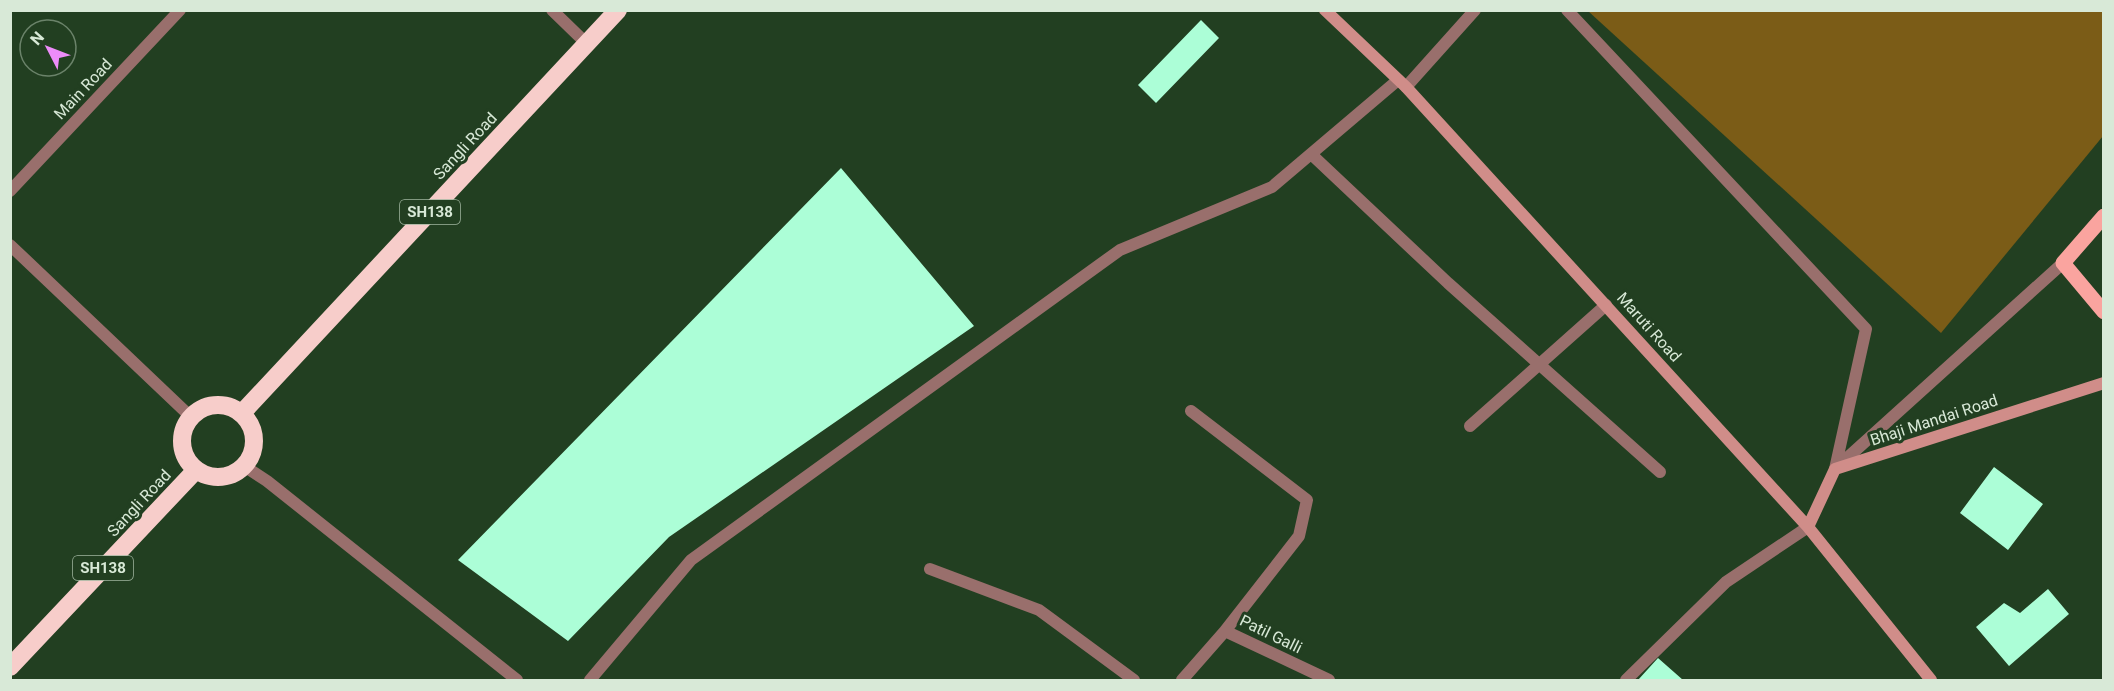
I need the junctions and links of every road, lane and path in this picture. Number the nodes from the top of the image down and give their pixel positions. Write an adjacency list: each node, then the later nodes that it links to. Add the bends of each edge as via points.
1 (180, 10): 10 (street, Main Road)
2 (552, 10): 7 (street)
3 (618, 10): 7 (highway, Sangli Road / SH138)
4 (1325, 10): 8 (street, Maruti Road)
5 (1475, 10): 8 (street)
6 (1567, 10): 23 (street, via 1866,329)
7 (587, 44): 19 (highway, Sangli Road / SH138)
8 (1402, 83): 9 (street); 14 (street, Maruti Road)
9 (1311, 154): 16 (street); 31 (street, via 1272,187 1120,250 691,560)
10 (10, 191)
11 (2103, 216): 13 (main road)
12 (10, 245): 20 (street)
13 (2063, 263): 15 (main road); 23 (street)
14 (1606, 305): 16 (street); 26 (street, Maruti Road)
15 (2103, 312)
16 (1539, 365): 21 (street); 25 (street)
17 (2103, 383): 23 (street, Bhaji Mandai Road)
18 (1191, 411): 28 (street, via 1307,500 1299,536)
19 (242, 413): 20 (highway, via 232,407 210,405); 22 (highway, via 250,422 255,445)
20 (191, 417): 24 (highway, via 182,439 185,456)
21 (1470, 426)
22 (244, 466): 24 (highway, via 226,477 216,478); 30 (street)
23 (1835, 469): 26 (street)
24 (196, 470): 29 (highway, Sangli Road / SH138)
25 (1660, 472)
26 (1808, 527): 35 (street, via 1726,582); 36 (street, Maruti Road)
27 (930, 569): 32 (street, via 1039,610)
28 (1225, 631): 33 (street, Patil Galli); 34 (street, Patil Galli)
29 (10, 667)
30 (517, 681)
31 (590, 681)
32 (1134, 681)
33 (1182, 681)
34 (1329, 681)
35 (1626, 681)
36 (1931, 681)

